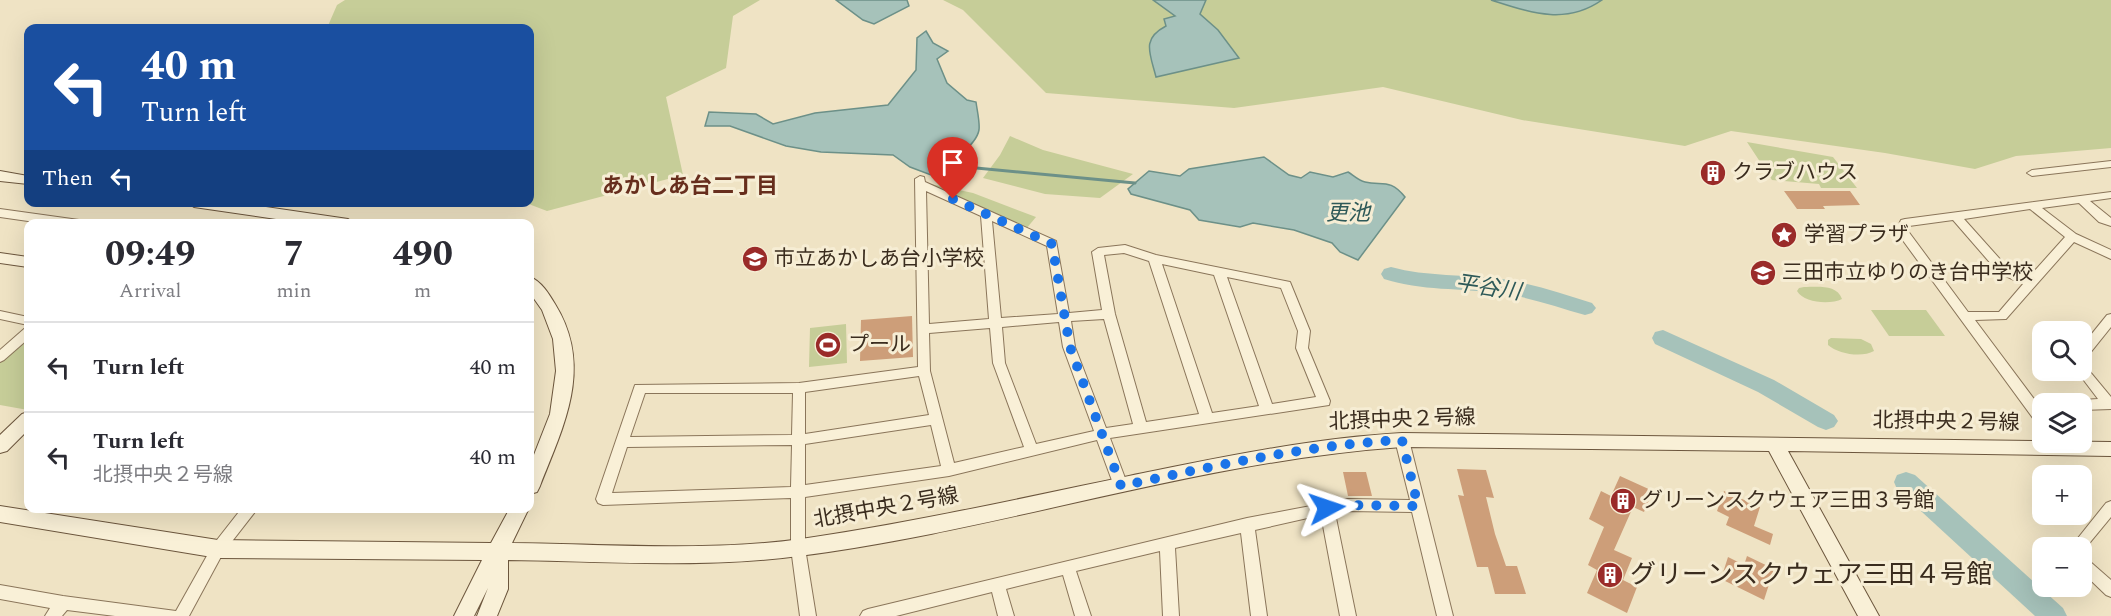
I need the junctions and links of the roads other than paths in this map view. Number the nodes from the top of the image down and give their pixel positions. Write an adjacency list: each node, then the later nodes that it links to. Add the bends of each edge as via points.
1 (2111, 164): 2 (street)
2 (2032, 173)
3 (0, 176): 4 (street)
4 (24, 179)
5 (2111, 195): 6 (street)
6 (2081, 199): 7 (street); 14 (street)
7 (2033, 206): 11 (street); 15 (street)
8 (229, 207): 13 (street)
9 (0, 213): 12 (street)
10 (986, 214): 26 (street, via 1052,244); 29 (street); 30 (street, via 920,181)
11 (1955, 216): 21 (street, via 2003,270); 25 (street, via 1905,223 1902,231)
12 (43, 219)
13 (313, 219)
14 (2111, 222)
15 (2072, 237): 16 (street); 21 (street)
16 (2111, 255)
17 (0, 258): 19 (street)
18 (1154, 259): 20 (street); 23 (street, via 1125,249 1098,252); 41 (street)
19 (24, 261)
20 (1219, 272): 40 (street); 40 (street, via 1286,285 1304,331 1302,348 1324,401)
21 (2031, 283): 25 (street, via 2002,316)
22 (534, 288): 56 (street, via 559,327 565,378 562,405)
23 (1109, 314): 26 (street); 44 (street)
24 (0, 315): 28 (street)
25 (1965, 316): 37 (street)
26 (1066, 318): 29 (street); 45 (street, via 1070,347)
27 (2111, 318): 32 (street)
28 (24, 320)
29 (994, 324): 30 (street); 54 (street, via 999,363)
30 (925, 329): 34 (street)
31 (24, 336): 33 (street)
32 (2092, 342)
33 (0, 357)
34 (924, 371): 36 (street); 42 (street)
35 (2091, 381): 38 (street)
36 (799, 388): 46 (street); 48 (street, via 640,388)
37 (2032, 398)
38 (2110, 404): 39 (street)
39 (2092, 405)
40 (1267, 409): 41 (street)
41 (1207, 418): 44 (street)
42 (936, 419): 46 (street); 55 (street)
43 (24, 423): 51 (street)
44 (1141, 428): 45 (street)
45 (1102, 434): 54 (street); 57 (street)
46 (798, 440): 48 (street); 58 (street)
47 (1402, 440): 49 (street, 北摂中央２号線); 57 (street, 北摂中央２号線, via 1268,455); 59 (street)
48 (624, 442): 58 (street, via 603,499)
49 (1775, 444): 50 (street, 北摂中央２号線); 91 (street)
50 (2032, 445)
51 (0, 446)
52 (2092, 448): 53 (street, 北摂中央２号線)
53 (2111, 449)
54 (1032, 451): 55 (street)
55 (949, 470): 58 (street)
56 (534, 476)
57 (1121, 486): 68 (street, 北摂中央２号線, via 977,517)
58 (798, 492): 68 (street)
59 (1418, 506): 61 (street); 90 (street)
60 (2111, 507): 66 (street)
61 (1327, 508): 65 (street); 89 (street)
62 (247, 513): 69 (street)
63 (517, 513): 70 (street)
64 (0, 514): 69 (street, 北摂中央２号線)
65 (1247, 524): 67 (street); 88 (street)
66 (2086, 537)
67 (1167, 543): 71 (street); 87 (street)
68 (798, 548): 70 (street, 北摂中央２号線, via 728,554); 83 (street)
69 (218, 549): 70 (street, 北摂中央２号線); 80 (street)
70 (498, 553): 81 (street, via 474,591); 82 (street, via 498,589)
71 (1068, 568): 73 (street); 86 (street)
72 (2092, 572): 74 (street)
73 (997, 585): 77 (street); 85 (street)
74 (2111, 590)
75 (0, 592): 76 (street)
76 (63, 603): 78 (street); 79 (street)
77 (902, 612): 84 (street)
78 (53, 616)
79 (172, 616)
80 (181, 616)
81 (464, 616)
82 (487, 616)
83 (808, 616)
84 (868, 616)
85 (1006, 616)
86 (1083, 616)
87 (1171, 616)
88 (1259, 616)
89 (1348, 616)
90 (1445, 616)
91 (1869, 616)

